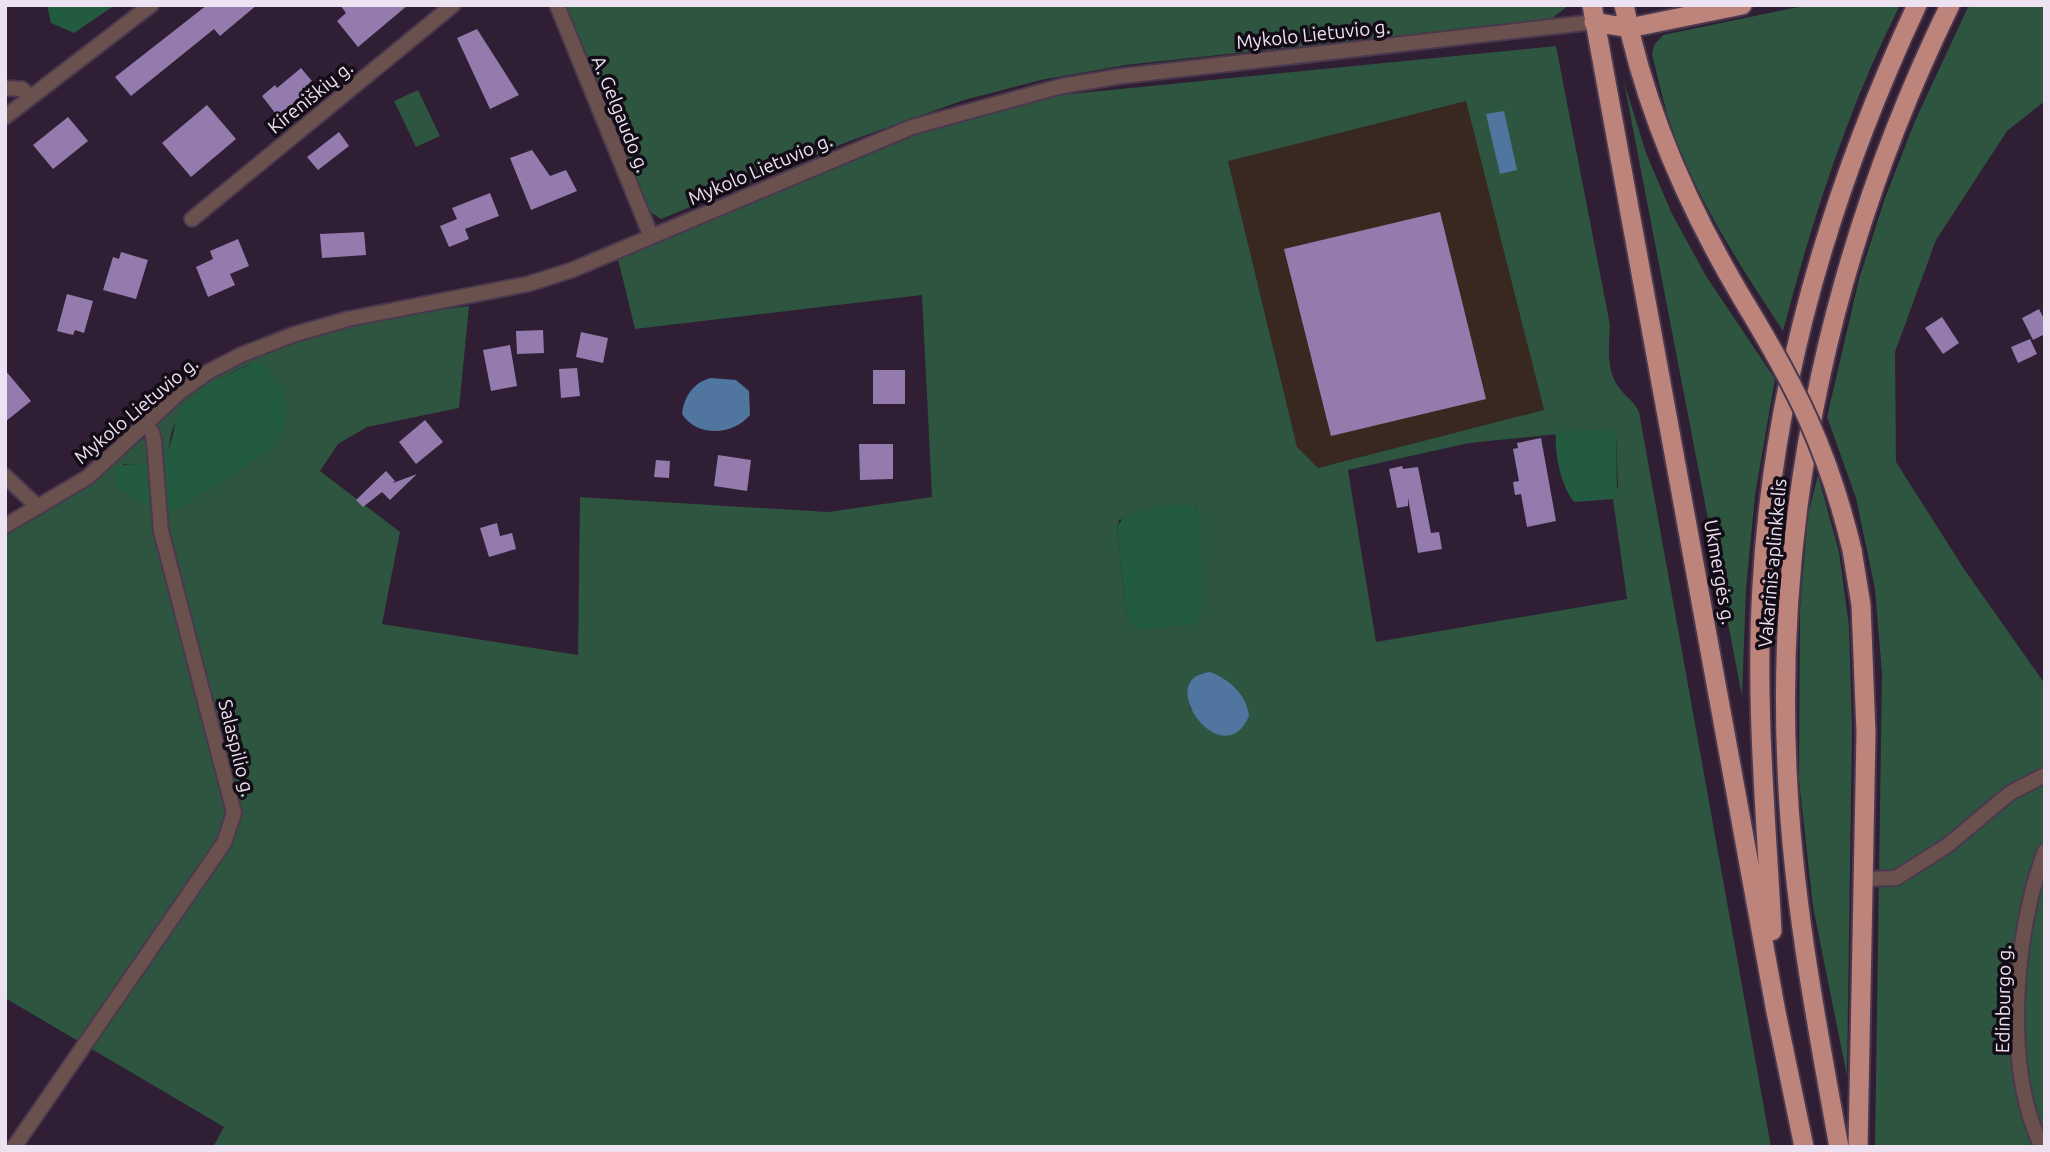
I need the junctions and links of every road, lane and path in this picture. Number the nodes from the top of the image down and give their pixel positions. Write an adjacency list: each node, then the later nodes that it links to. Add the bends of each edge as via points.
1 (151, 5): 12 (street)
2 (453, 5): 14 (street, Kireniškių g.)
3 (557, 5): 15 (street, A. Gelgaudo g.)
4 (1612, 5): 9 (highway)
5 (1624, 5): 10 (highway)
6 (1742, 5): 10 (highway)
7 (1917, 5): 23 (highway, Vakarinis aplinkkelis, via 1857,145 1812,278 1768,511 1762,587 1761,730)
8 (1950, 5): 27 (highway, Vakarinis aplinkkelis, via 1892,134 1849,261 1816,389 1791,564 1785,714 1793,855)
9 (1593, 13): 10 (highway); 15 (street, Mykolo Lietuvio g., via 1062,86 912,127); 23 (highway, Ukmergės g.)
10 (1629, 28): 22 (highway, bridge, via 1676,170 1696,215 1809,415 1828,462 1852,550 1861,605 1865,668)
11 (5, 88): 12 (street, via 22,89)
12 (30, 97): 13 (street)
13 (5, 117)
14 (192, 219)
15 (651, 236): 16 (street, Mykolo Lietuvio g., via 528,284 348,319 292,335 208,372)
16 (146, 426): 18 (street, Mykolo Lietuvio g., via 88,477); 25 (street, Salaspilio g., via 154,441 162,531 234,813 224,843)
17 (5, 476): 18 (street)
18 (38, 508): 19 (street, Mykolo Lietuvio g.)
19 (5, 526)
20 (2045, 775): 22 (street, via 2010,793 1948,845 1896,878)
21 (2045, 851): 24 (street, Edinburgo g., via 2026,919 2020,966 2019,1038)
22 (1863, 879): 28 (highway)
23 (1776, 1012): 26 (highway, Ukmergės g.)
24 (2038, 1123): 29 (street, Edinburgo g.)
25 (14, 1147)
26 (1804, 1147)
27 (1839, 1147)
28 (1858, 1147)
29 (2042, 1147)

